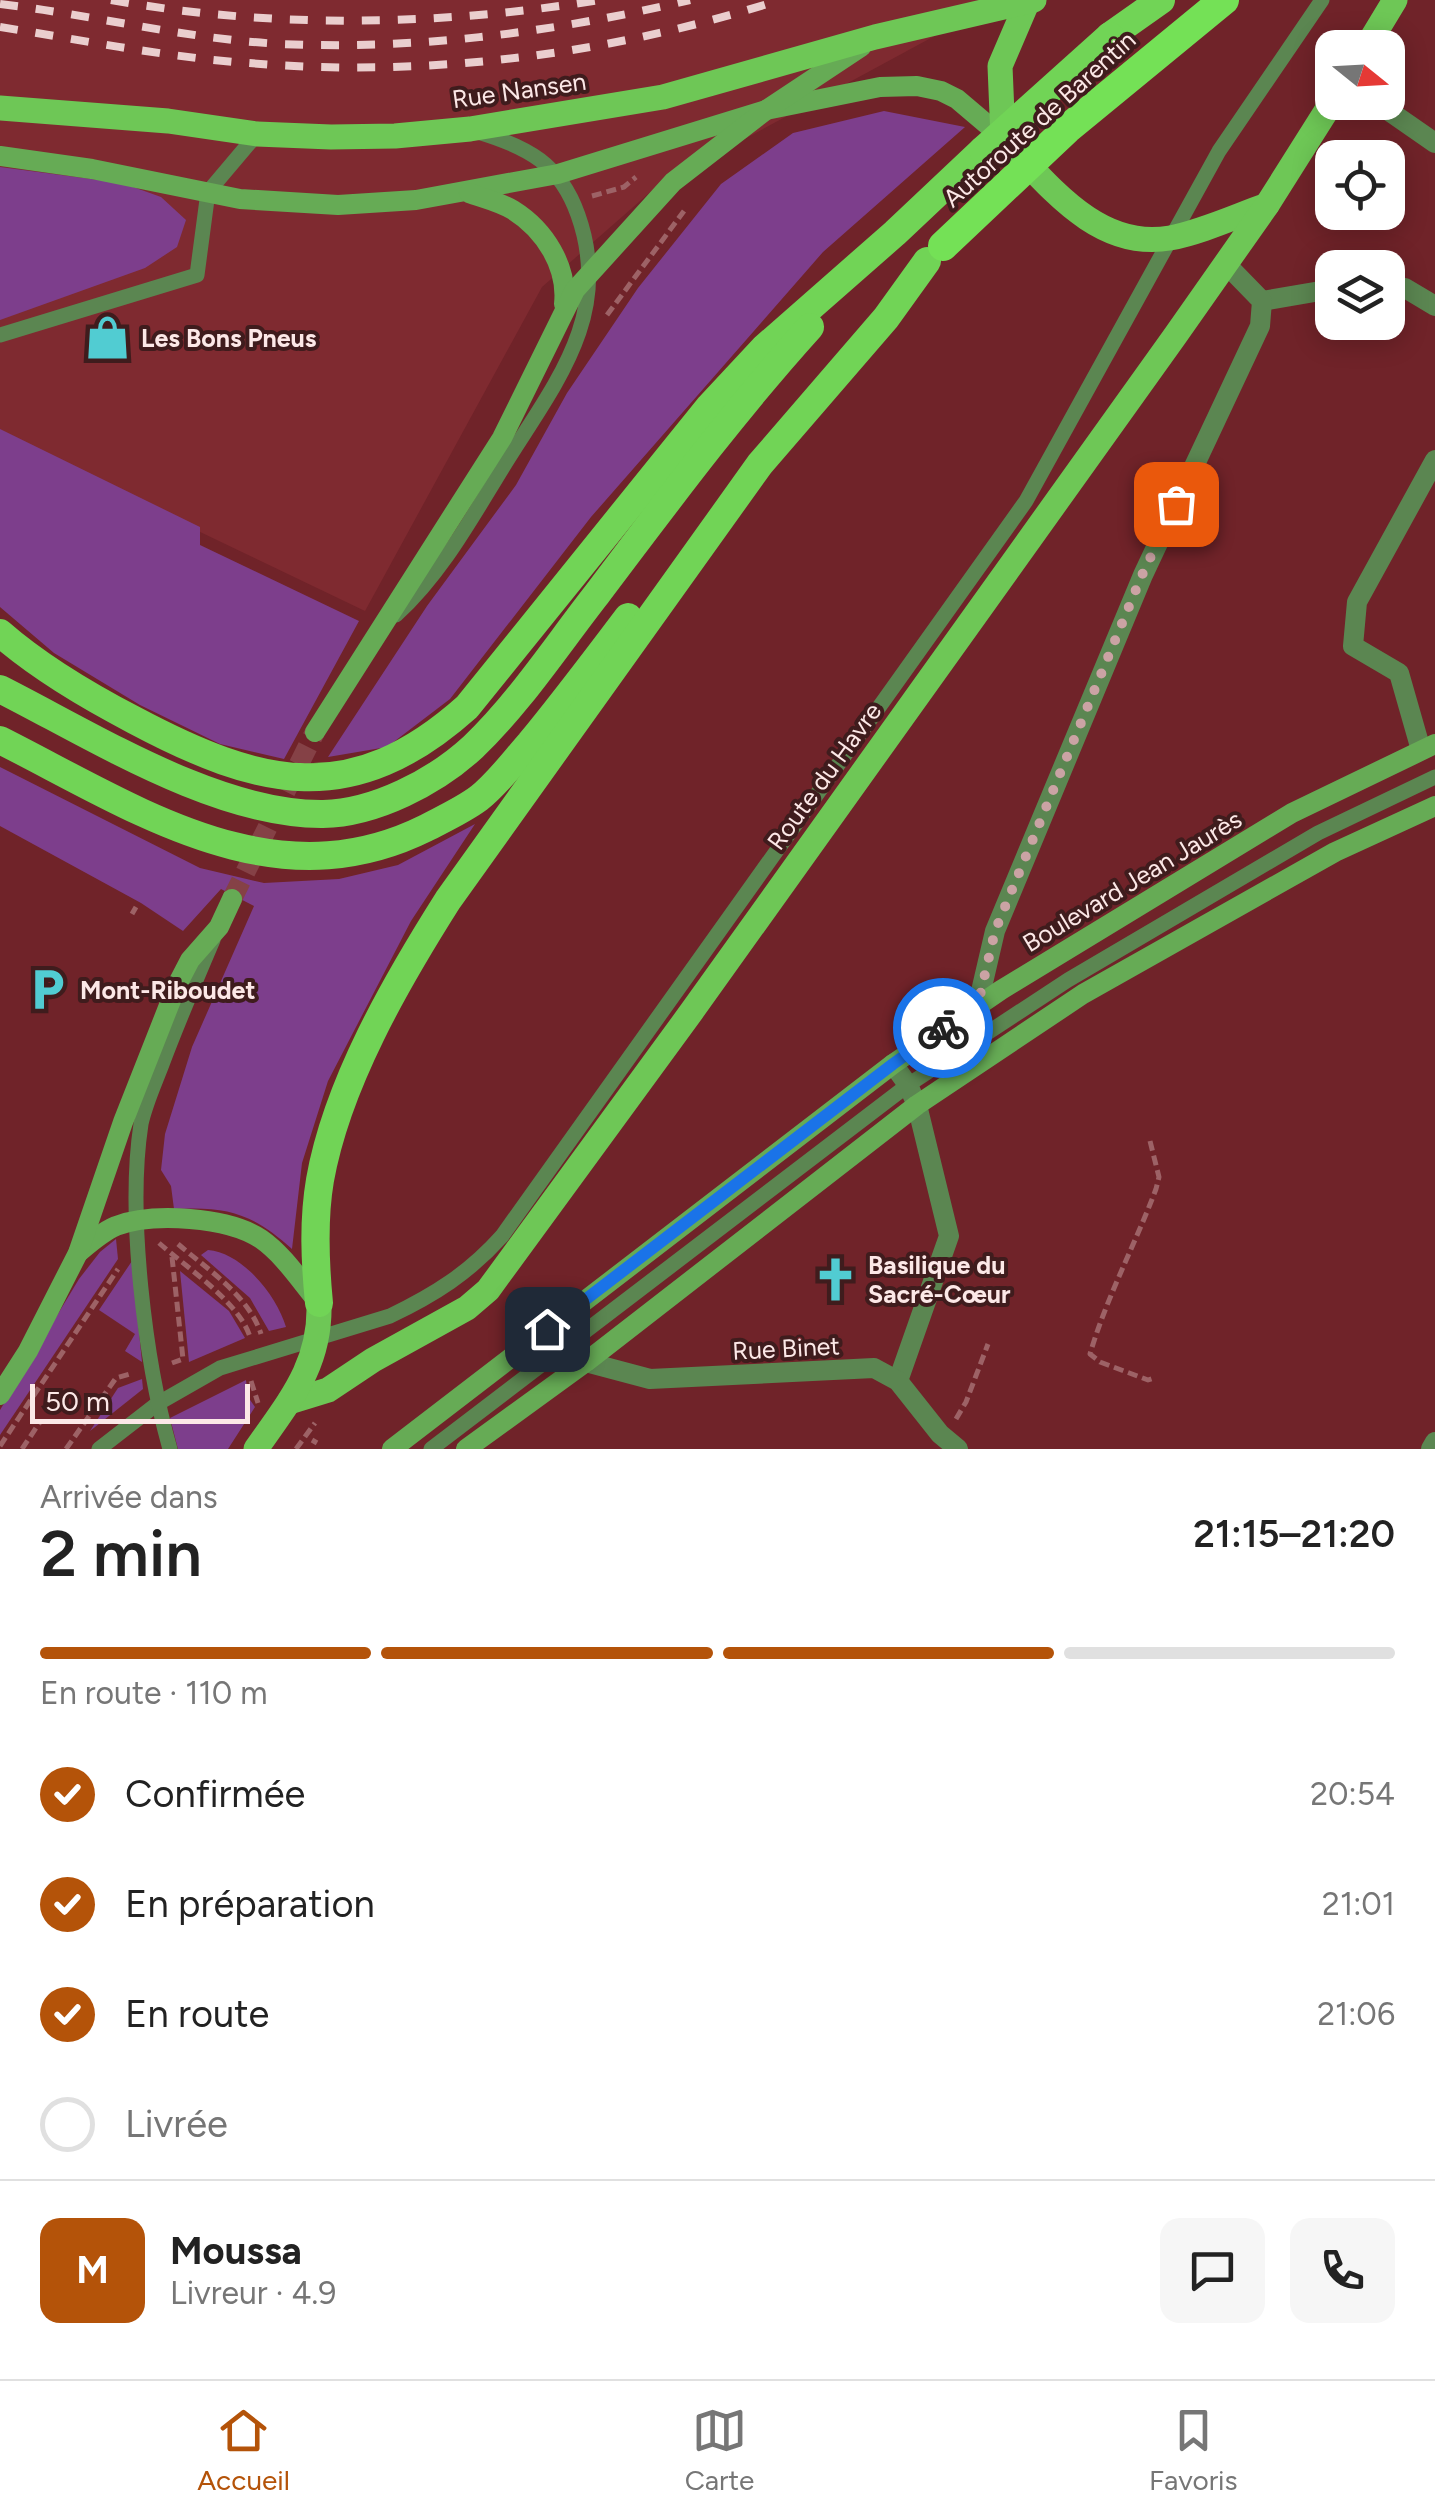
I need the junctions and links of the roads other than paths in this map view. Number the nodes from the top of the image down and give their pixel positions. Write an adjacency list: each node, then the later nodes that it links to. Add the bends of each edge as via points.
1 (1161, 0): 15 (highway, Autoroute de Barentin, bridge, via 1110,36)
2 (1224, 0): 23 (highway, Autoroute de Barentin, bridge, via 1067,129)
3 (1322, 0): 22 (lane, via 1220,150)
4 (1395, 0): 6 (main road)
5 (1031, 1): 7 (main road, Rue Nansen); 15 (main road, via 1000,66)
6 (1377, 30)
7 (876, 38): 9 (main road); 12 (main road, Rue Nansen, via 663,97)
8 (0, 108): 13 (main road, Rue Nansen)
9 (766, 110): 15 (main road, via 917,86 957,99); 17 (main road); 25 (main road, via 673,182)
10 (1321, 120): 20 (main road, Route du Havre)
11 (1402, 120): 14 (street)
12 (470, 129): 13 (main road, Rue Nansen, via 395,136); 17 (lane, via 530,152)
13 (257, 134): 18 (lane)
14 (1435, 143)
15 (993, 144): 21 (highway, Autoroute de Barentin); 22 (main road, via 1098,227)
16 (0, 156): 18 (main road)
17 (558, 174): 19 (main road); 25 (lane, via 582,226)
18 (208, 192): 19 (main road, via 322,204); 31 (lane, via 197,275)
19 (467, 192): 30 (main road, via 511,208 543,237 562,274)
20 (1267, 205): 22 (main road); 24 (main road, Route du Havre)
21 (895, 234): 34 (highway, via 764,348 709,407 467,706 436,735 385,764 284,778 227,763 95,699); 35 (highway, via 795,343 529,683 472,748 430,779 374,804 324,814 269,808 130,756)
22 (1170, 238): 49 (lane, via 1026,500 502,1236 439,1291 390,1316)
23 (935, 254): 37 (highway, via 874,308 760,441 515,761 478,798 447,817 363,850 284,856 240,850 148,815); 48 (highway, via 760,464 448,900 399,980 330,1141 316,1218)
24 (1226, 264): 28 (street); 53 (main road, Route du Havre, via 488,1290 328,1390)
25 (591, 273): 30 (main road); 33 (lane, via 582,327 565,366 448,556)
26 (1405, 288): 29 (street)
27 (1315, 292): 28 (street)
28 (1262, 301): 43 (street, via 1260,326 1142,575 995,931)
29 (1435, 306)
30 (564, 310): 33 (main road, via 502,438)
31 (0, 335)
32 (1435, 460): 38 (street, via 1358,602 1353,646 1399,673)
33 (382, 628): 36 (main road)
34 (0, 633)
35 (0, 689)
36 (316, 732)
37 (0, 740)
38 (1428, 747): 43 (main road, Boulevard Jean Jaurès, via 1292,813)
39 (1435, 777): 45 (lane, via 1284,853 1068,980)
40 (1435, 806): 45 (main road, via 1335,852)
41 (232, 898): 42 (main road)
42 (219, 927): 46 (lane, via 142,1122); 47 (main road, via 177,986)
43 (978, 1004): 44 (main road, Boulevard Jean Jaurès)
44 (893, 1064): 45 (street); 60 (main road, Boulevard Jean Jaurès)
45 (912, 1095): 50 (main road); 51 (street, via 948,1236); 61 (lane)
46 (138, 1231): 47 (main road, via 107,1230); 48 (main road, via 214,1221 245,1230 277,1253); 54 (lane)
47 (78, 1253): 52 (main road)
48 (318, 1303): 49 (main road)
49 (318, 1338): 53 (main road); 54 (lane, via 220,1368)
50 (586, 1362): 51 (street, Rue Binet, via 650,1380 874,1368); 62 (main road)
51 (898, 1381): 55 (street)
52 (0, 1396)
53 (289, 1402): 59 (main road)
54 (157, 1404): 57 (lane); 58 (lane)
55 (942, 1435): 63 (street)
56 (1435, 1442): 64 (street)
57 (100, 1448)
58 (170, 1449)
59 (256, 1449)
60 (392, 1449)
61 (431, 1449)
62 (466, 1449)
63 (958, 1449)
64 (1431, 1449)

